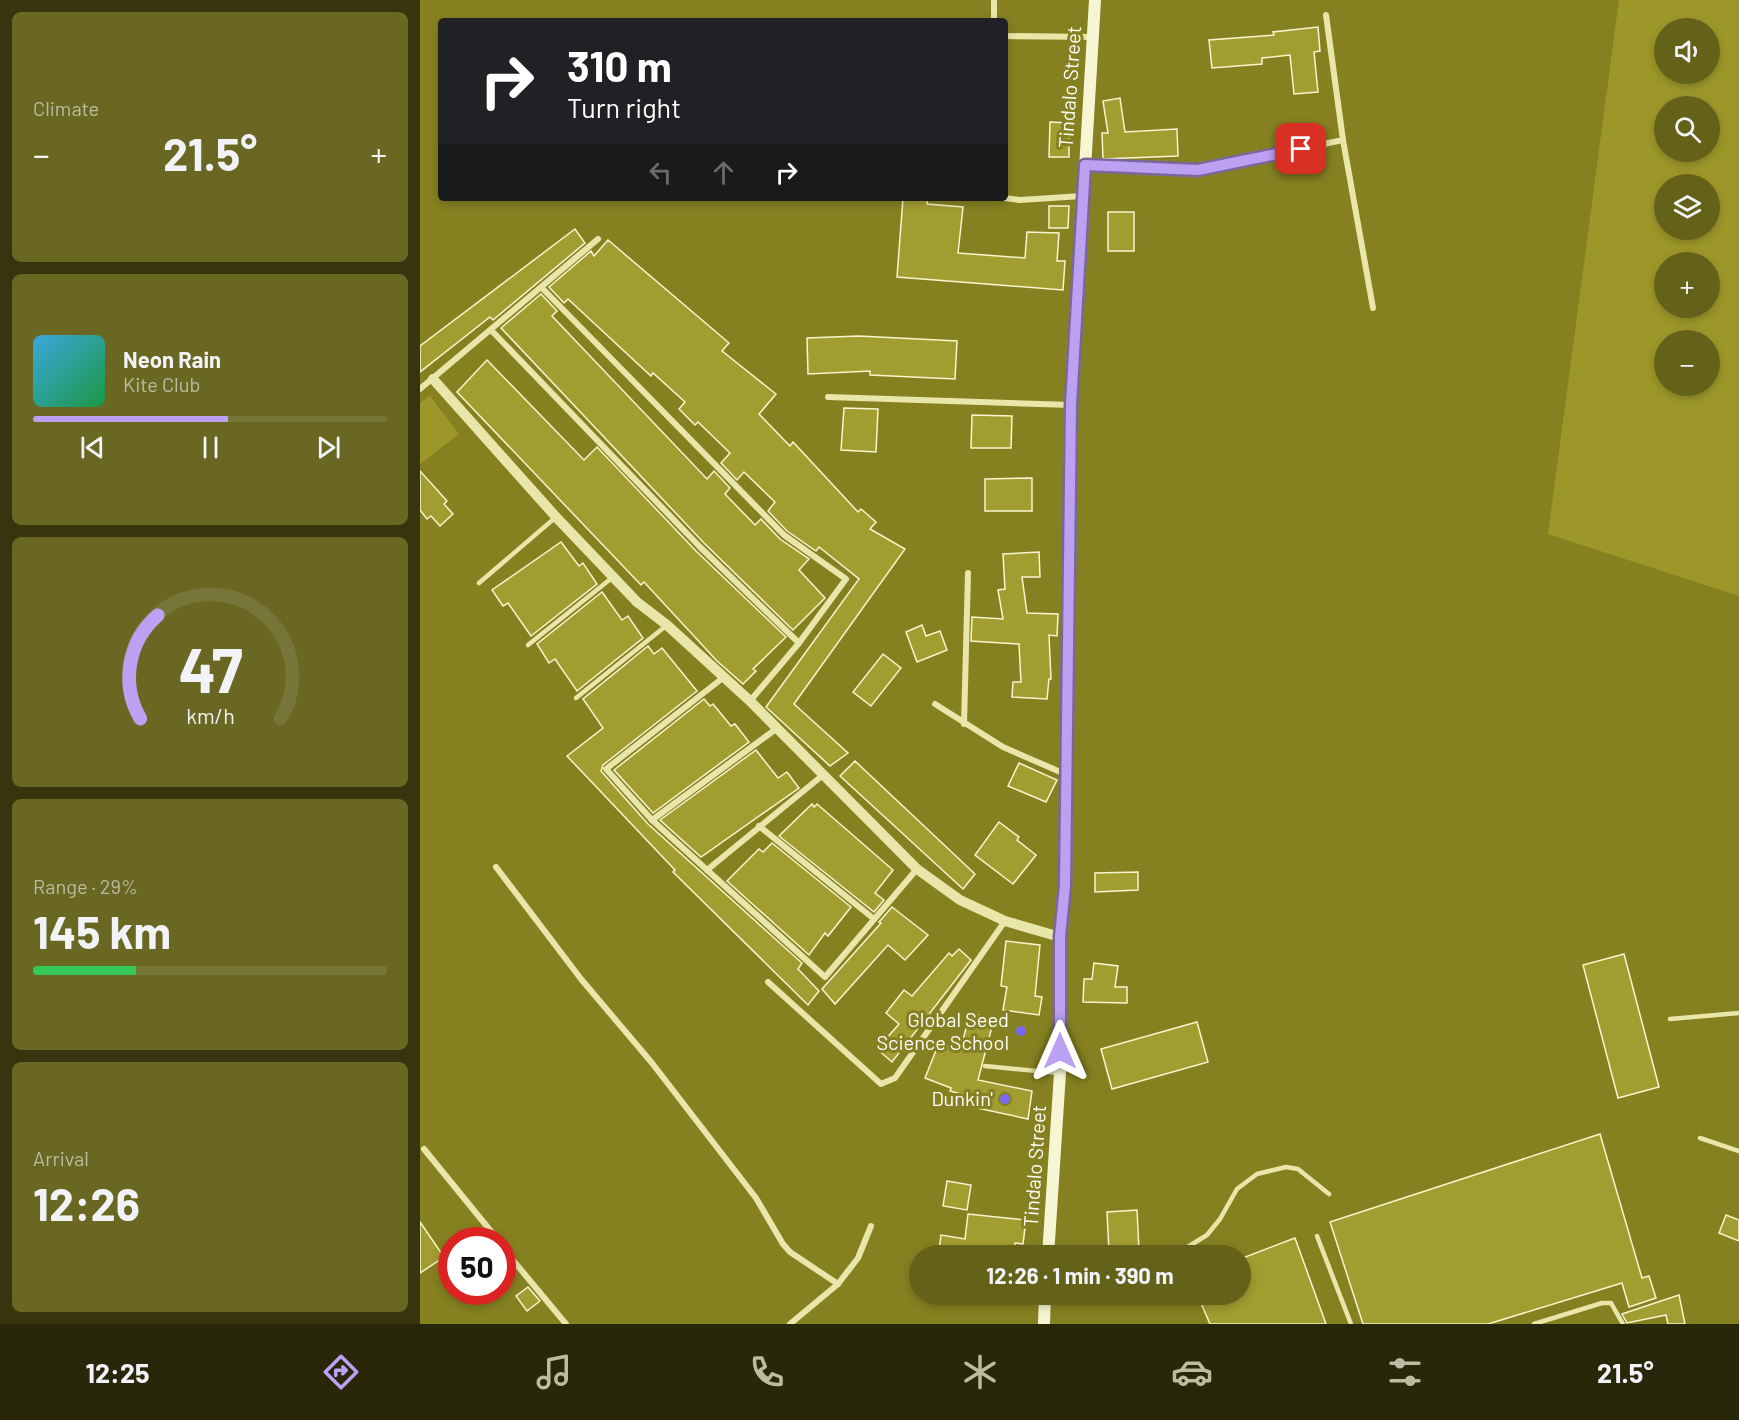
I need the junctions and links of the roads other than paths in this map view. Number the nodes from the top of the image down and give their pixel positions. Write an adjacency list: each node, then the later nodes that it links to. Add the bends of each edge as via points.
1 (994, 0): 4 (street)
2 (1095, 0): 6 (main road, Tindalo Street)
3 (1326, 15): 7 (street)
4 (994, 18)
5 (1008, 36): 6 (street)
6 (1094, 37): 8 (main road, Tindalo Street)
7 (1343, 140): 8 (street, via 1198,170); 13 (street)
8 (1085, 165): 9 (main road, Tindalo Street)
9 (1082, 196): 10 (street); 18 (main road, Tindalo Street)
10 (1008, 198)
11 (598, 239): 12 (street)
12 (542, 288): 14 (street); 24 (street, via 784,535 846,579)
13 (1373, 308)
14 (491, 330): 15 (street); 24 (street, via 700,547)
15 (433, 379): 16 (street); 19 (street)
16 (420, 389)
17 (828, 397): 18 (street)
18 (1071, 405): 32 (main road, Tindalo Street)
19 (556, 517): 21 (street); 22 (lane)
20 (968, 573): 30 (street)
21 (613, 577): 23 (street); 25 (lane)
22 (479, 583)
23 (667, 625): 26 (street); 27 (lane)
24 (799, 643): 28 (street)
25 (528, 645)
26 (724, 677): 28 (street); 34 (street, via 606,769)
27 (576, 698)
28 (750, 701): 31 (street)
29 (935, 704): 30 (street)
30 (964, 724): 32 (street, via 1003,747)
31 (776, 729): 33 (street); 34 (street)
32 (1065, 774): 41 (main road, Tindalo Street, via 1065,885)
33 (823, 775): 35 (street); 37 (street)
34 (652, 820): 38 (street)
35 (759, 826): 38 (street); 39 (street)
36 (496, 867): 57 (street, via 580,980 652,1063 756,1198 783,1244)
37 (917, 869): 39 (street); 40 (street, via 960,900)
38 (707, 870): 39 (street, via 825,977)
39 (874, 920)
40 (1005, 921): 41 (street); 42 (street, via 895,1078 881,1084)
41 (1060, 937): 46 (main road, Tindalo Street)
42 (768, 982)
43 (1739, 1013): 44 (lane)
44 (1670, 1019)
45 (986, 1066): 46 (lane)
46 (1060, 1073): 54 (main road, Tindalo Street)
47 (1700, 1138): 49 (lane)
48 (424, 1149): 52 (street)
49 (1739, 1151)
50 (1329, 1194): 55 (lane, via 1298,1169 1286,1167 1257,1174 1242,1183 1207,1235)
51 (871, 1226): 57 (street, via 858,1258)
52 (487, 1227)
53 (1317, 1236): 62 (lane)
54 (1049, 1245)
55 (1191, 1245)
56 (516, 1264): 59 (street)
57 (838, 1284): 60 (street)
58 (1045, 1305): 61 (main road)
59 (566, 1324)
60 (790, 1324)
61 (1044, 1324)
62 (1351, 1324)
63 (1534, 1324): 64 (lane, via 1602,1303 1611,1303)
64 (1623, 1324)

